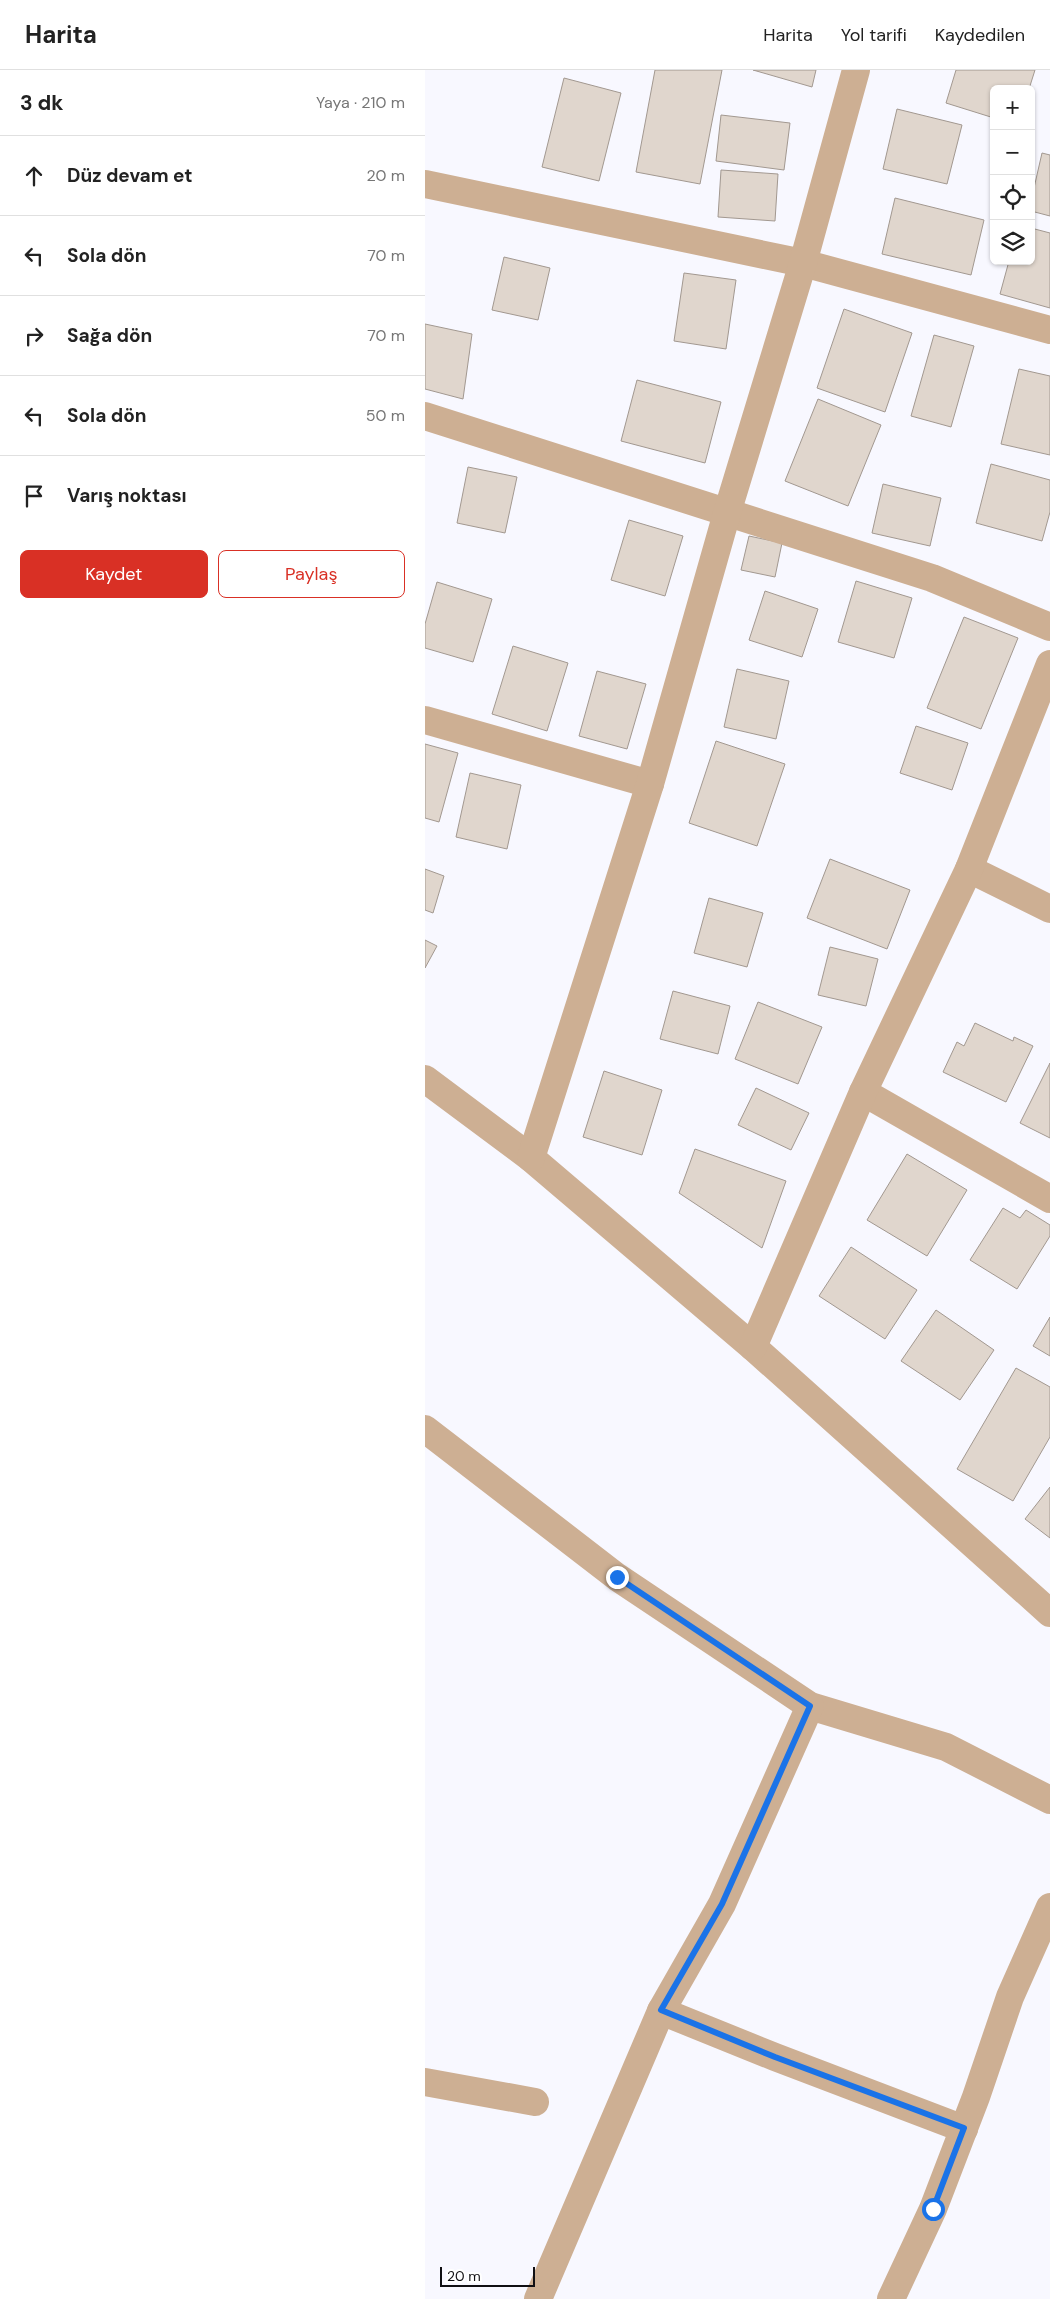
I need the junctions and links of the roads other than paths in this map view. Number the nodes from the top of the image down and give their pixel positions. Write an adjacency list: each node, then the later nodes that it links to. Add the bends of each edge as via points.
1 (856, 70): 3 (street)
2 (425, 184): 3 (street)
3 (803, 263): 4 (street); 6 (street)
4 (1050, 330)
5 (425, 416): 6 (street)
6 (727, 513): 7 (street, via 932,578); 10 (street)
7 (1050, 627)
8 (1050, 664): 11 (street)
9 (425, 720): 10 (street)
10 (650, 784): 15 (street)
11 (969, 869): 12 (street); 14 (street)
12 (1050, 909)
13 (425, 1079): 15 (street)
14 (863, 1092): 16 (street); 17 (street)
15 (531, 1158): 17 (street)
16 (1050, 1200)
17 (753, 1347): 19 (street)
18 (425, 1429): 20 (street, via 617,1577)
19 (1050, 1613)
20 (810, 1706): 21 (street, via 946,1747); 23 (street, via 722,1904)
21 (1050, 1800)
22 (1050, 1907): 26 (street, via 1010,1997)
23 (661, 2010): 26 (street); 27 (street)
24 (425, 2082): 25 (street)
25 (535, 2102)
26 (964, 2128): 28 (street, via 933,2209)
27 (538, 2299)
28 (891, 2299)

